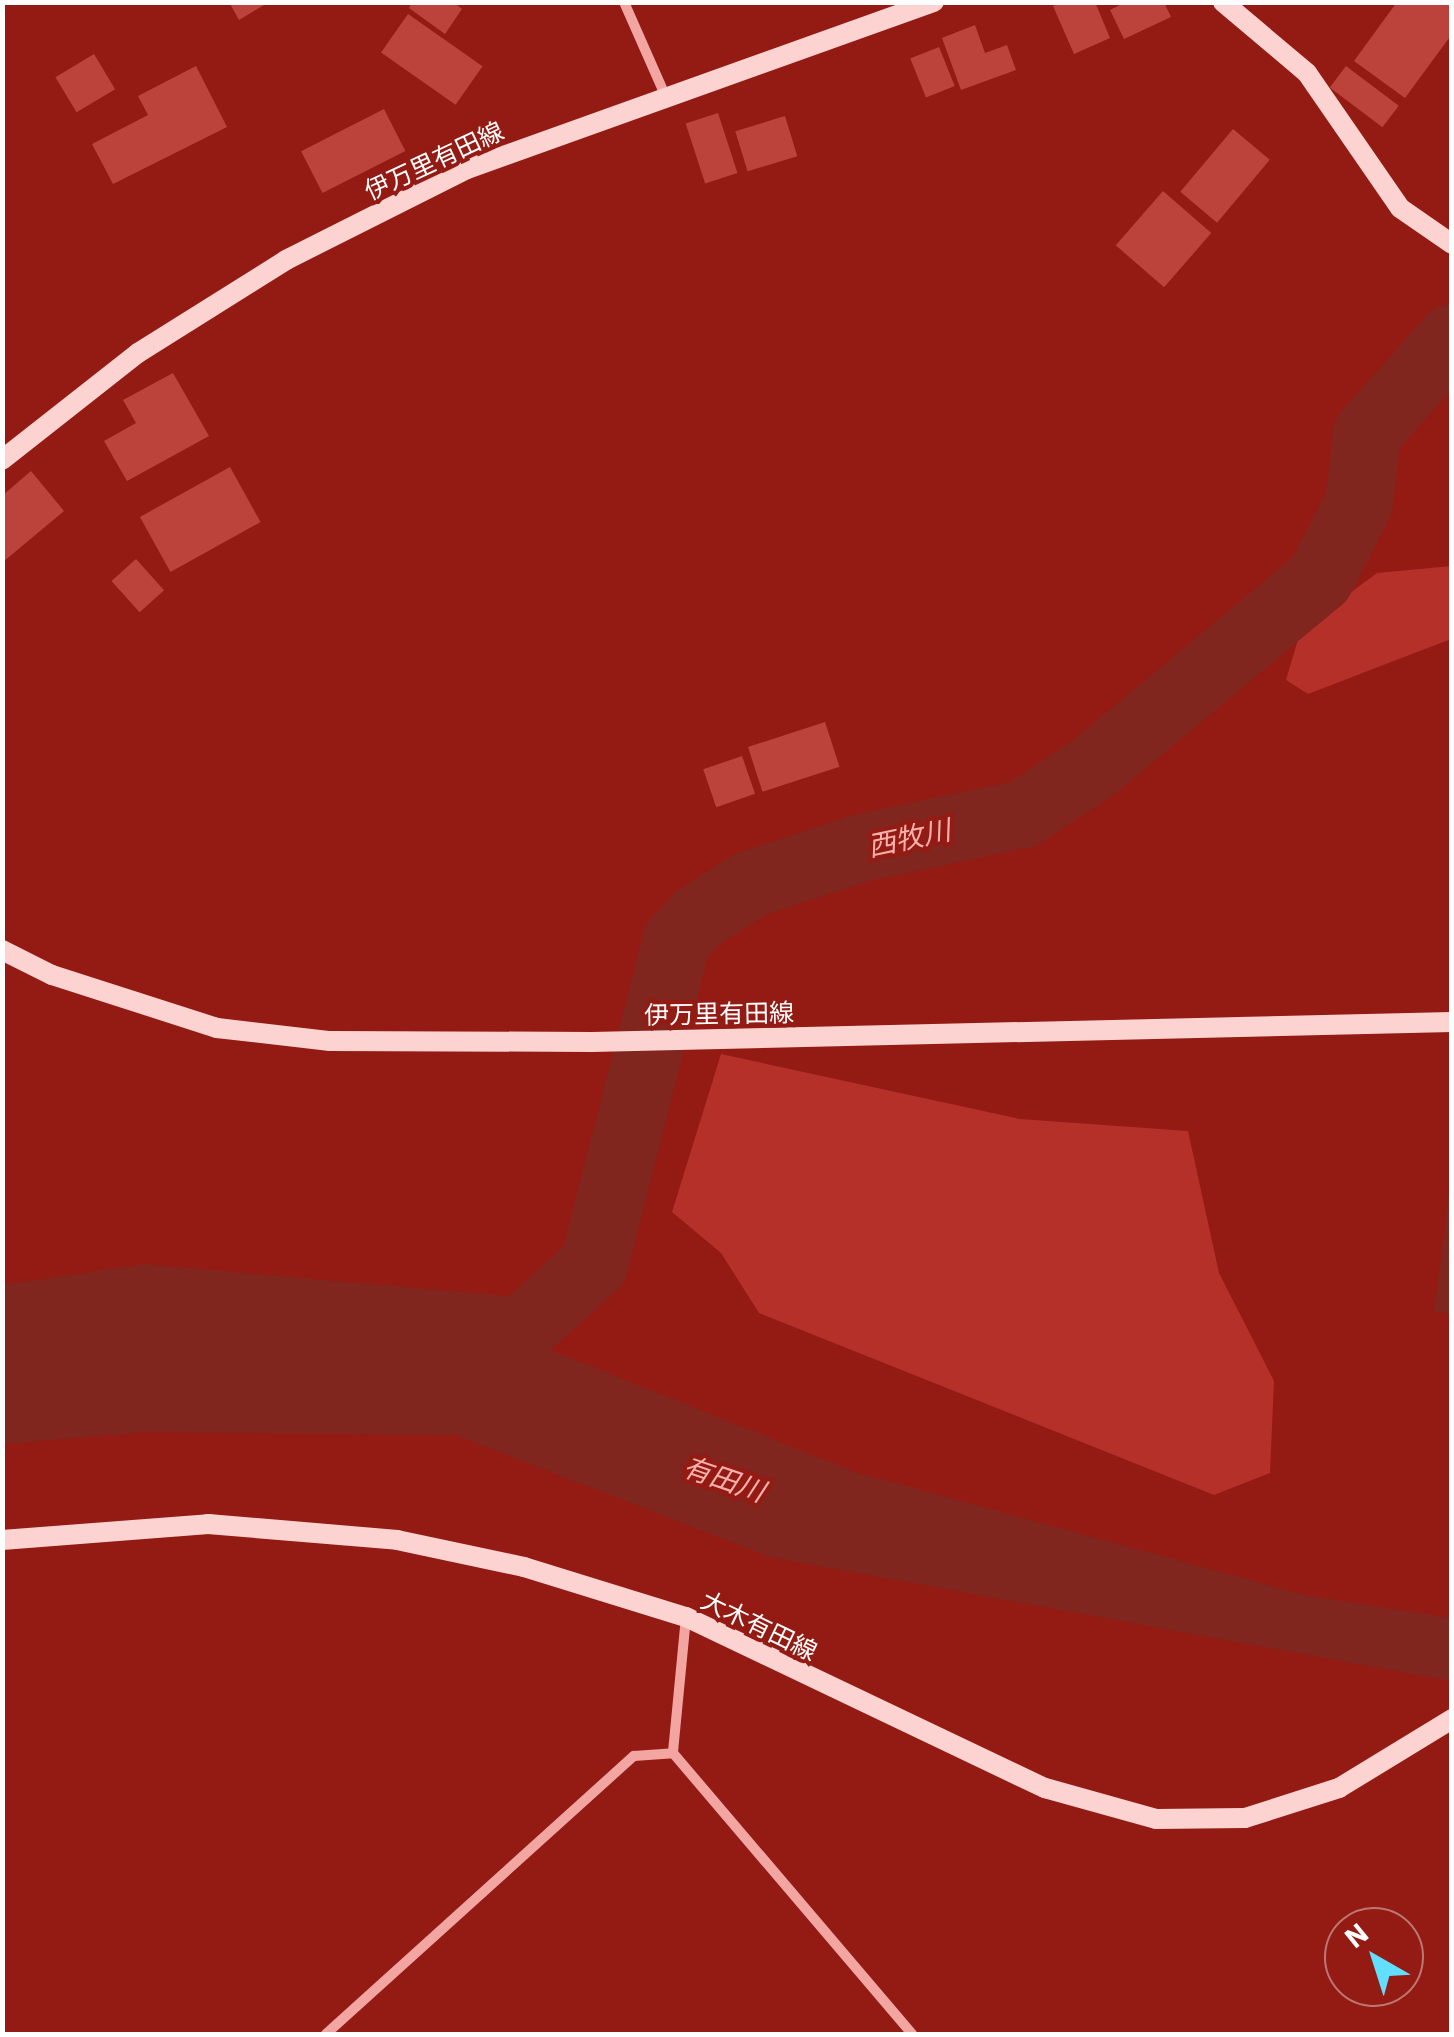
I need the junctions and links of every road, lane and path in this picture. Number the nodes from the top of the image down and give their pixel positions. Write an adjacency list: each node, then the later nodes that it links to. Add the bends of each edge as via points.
1 (624, 2): 4 (street)
2 (934, 2): 4 (main road, 伊万里有田線)
3 (1223, 2): 5 (main road, via 1307,73 1400,208)
4 (665, 96): 6 (main road, 伊万里有田線, via 467,169 286,260 138,354)
5 (1452, 244)
6 (2, 460)
7 (2, 950): 8 (main road, 伊万里有田線, via 52,975 216,1028 330,1041 592,1042)
8 (1452, 1022)
9 (2, 1540): 10 (main road, 大木有田線, via 208,1524 397,1540 524,1568)
10 (686, 1617): 11 (main road, 大木有田線, via 1045,1788 1156,1819 1245,1818 1339,1788); 12 (street)
11 (1452, 1719)
12 (673, 1754): 13 (street, via 634,1756); 14 (street)
13 (326, 2034)
14 (912, 2034)

